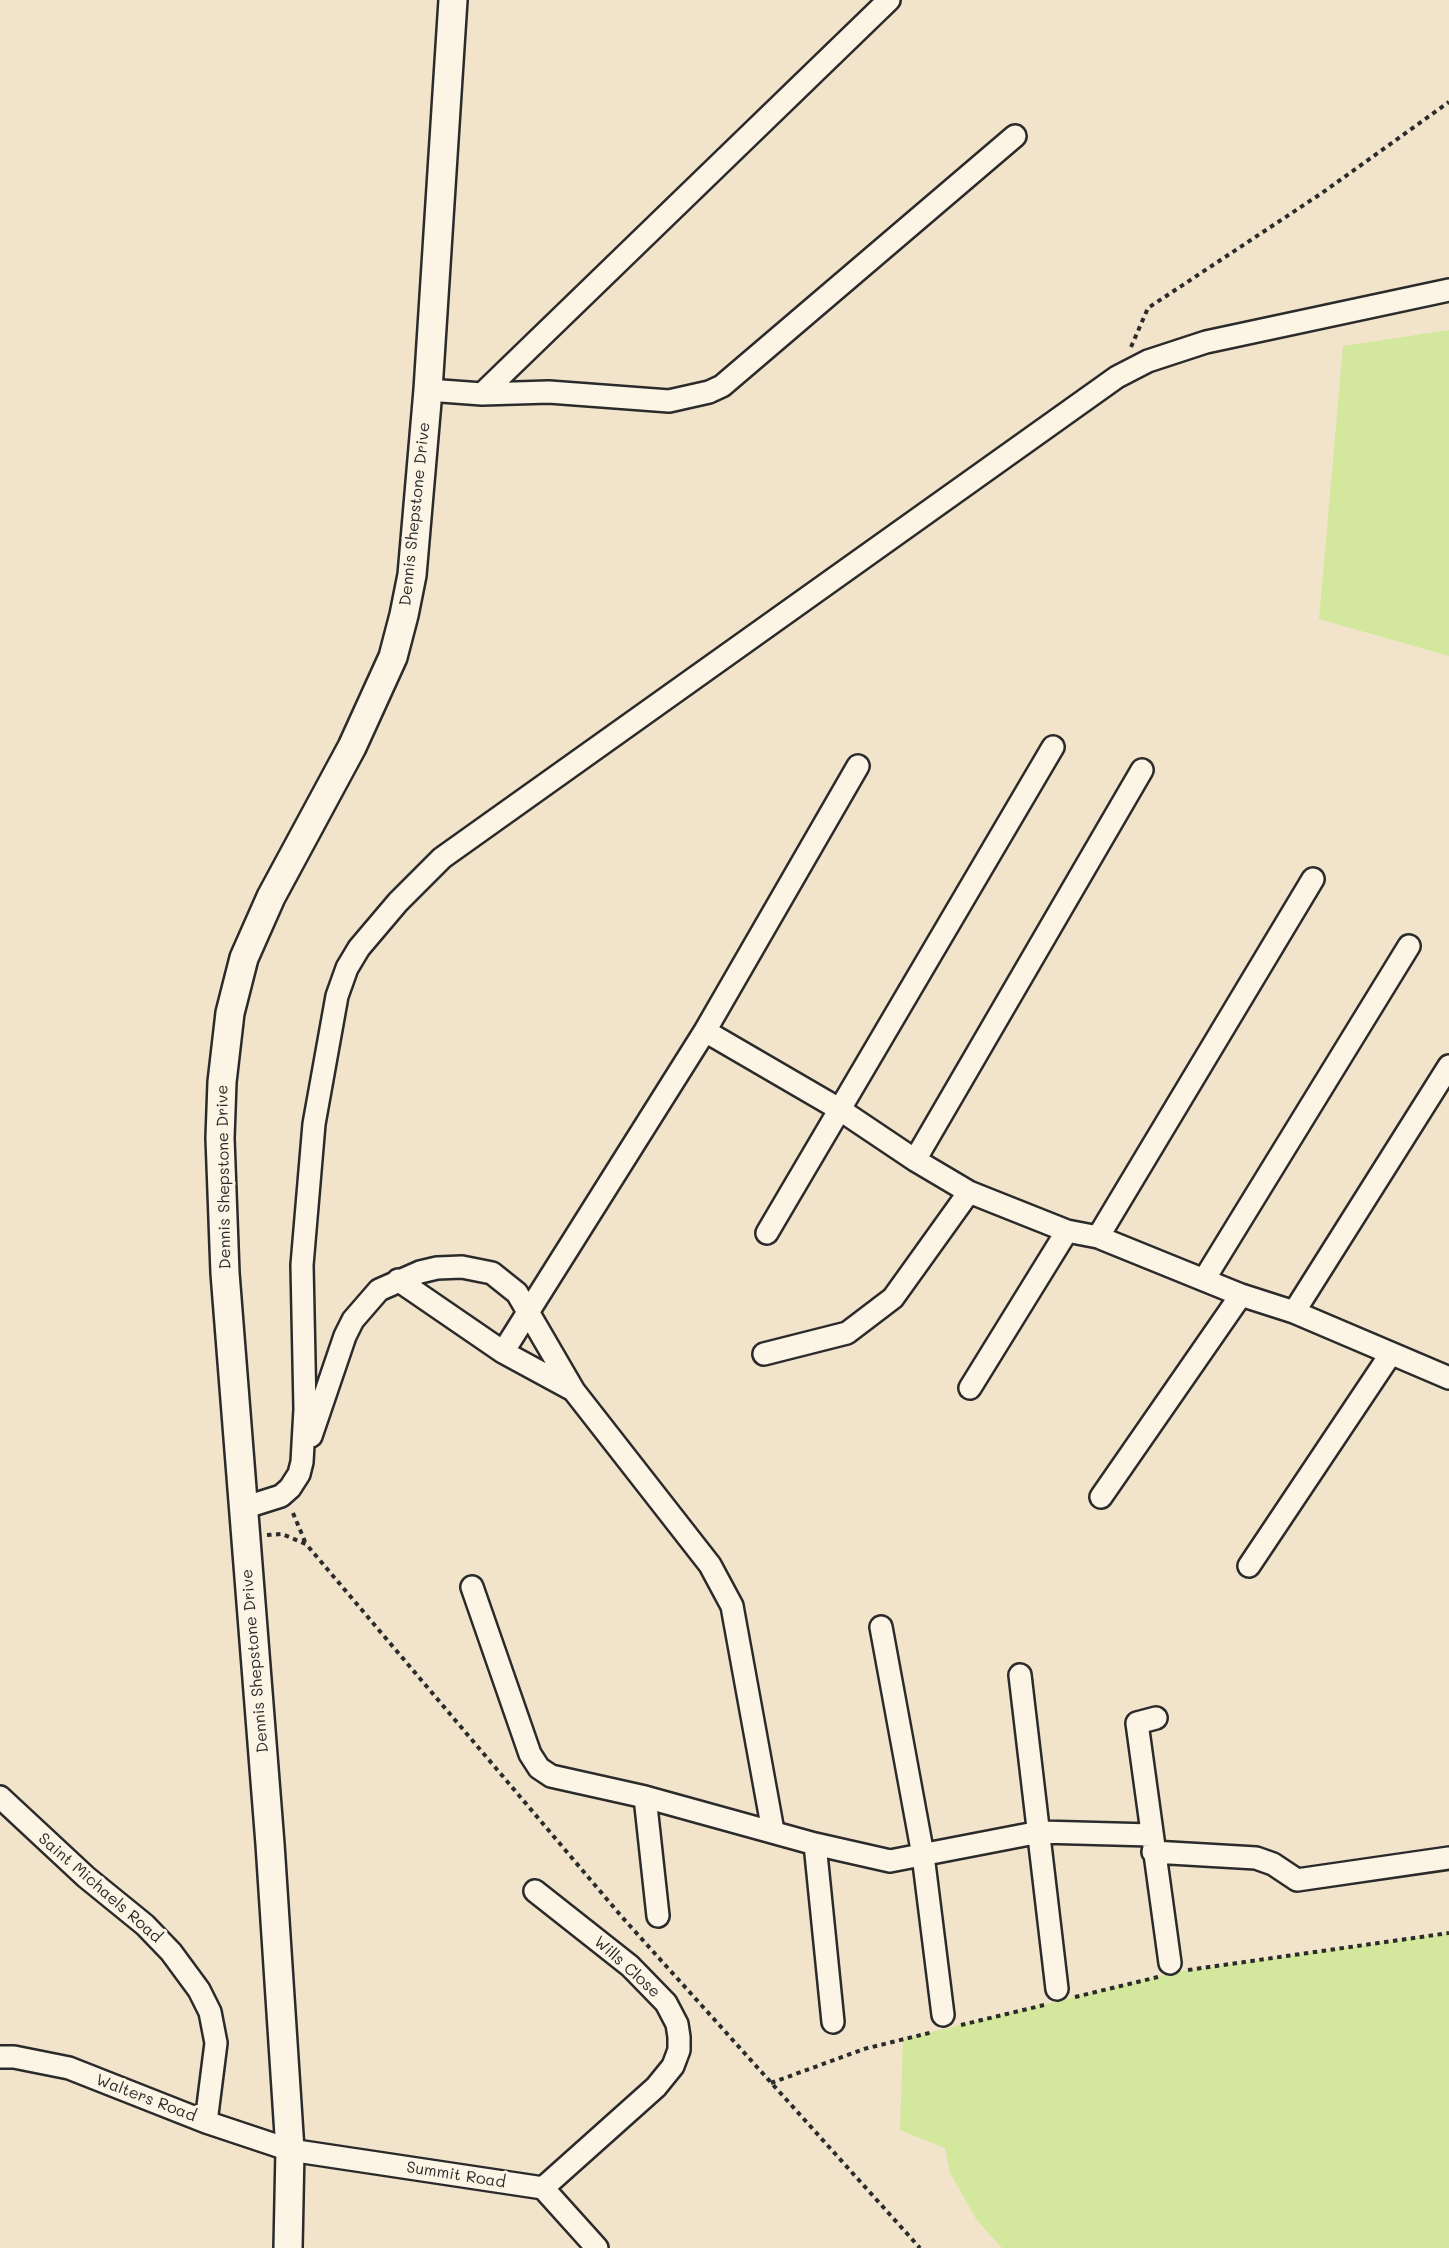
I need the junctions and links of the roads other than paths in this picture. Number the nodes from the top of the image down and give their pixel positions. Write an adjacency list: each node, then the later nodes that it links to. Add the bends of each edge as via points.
1 (453, 0): 5 (street, Dennis Shepstone Drive)
2 (889, 0): 6 (street)
3 (1015, 136): 6 (street, via 722,386 669,401 549,392)
4 (1449, 290): 31 (street, via 1206,342 1148,361 1117,377 442,858 398,902 347,968 337,996 314,1124 303,1265)
5 (428, 390): 6 (street); 33 (street, Dennis Shepstone Drive, via 412,575 393,657 352,747 271,897 244,958 230,1013 220,1138 225,1273)
6 (482, 394)
7 (1053, 747): 14 (street)
8 (858, 766): 12 (street)
9 (1142, 770): 15 (street)
10 (1313, 879): 19 (street)
11 (1409, 946): 20 (street)
12 (705, 1031): 14 (street); 23 (street)
13 (1449, 1066): 24 (street)
14 (839, 1109): 15 (street); 18 (street)
15 (915, 1161): 16 (street)
16 (969, 1192): 17 (street); 26 (street, via 893,1298 847,1333)
17 (1067, 1231): 19 (street); 29 (street)
18 (767, 1233)
19 (1098, 1237): 20 (street)
20 (1205, 1278): 22 (street)
21 (398, 1280): 23 (street, via 437,1268 492,1273 517,1293); 25 (street); 31 (street, via 379,1290 353,1320)
22 (1241, 1295): 24 (street); 32 (street)
23 (530, 1311): 25 (street); 30 (street)
24 (1294, 1312): 27 (street)
25 (503, 1352): 30 (street)
26 (764, 1354)
27 (1390, 1355): 28 (street); 34 (street)
28 (1449, 1378)
29 (970, 1388)
30 (574, 1390): 41 (street, via 710,1565 732,1606)
31 (302, 1462): 33 (street, via 290,1488 271,1501)
32 (1101, 1497)
33 (243, 1508): 55 (street, Dennis Shepstone Drive)
34 (1249, 1566)
35 (472, 1587): 40 (street, via 530,1754 539,1768 551,1776)
36 (881, 1627): 45 (street)
37 (1020, 1675): 42 (street)
38 (1156, 1718): 43 (street, via 1137,1723)
39 (0, 1797): 54 (street, Saint Michaels Road, via 86,1877 145,1925 199,1990 210,2012 216,2043)
40 (645, 1797): 41 (street); 48 (street)
41 (773, 1831): 44 (street)
42 (1040, 1832): 43 (street); 45 (street); 50 (street)
43 (1152, 1843): 46 (street, via 1256,1858 1297,1880); 49 (street)
44 (815, 1844): 45 (street, via 890,1861); 51 (street)
45 (923, 1856): 52 (street)
46 (1449, 1858)
47 (535, 1891): 56 (street, Wills Close, via 630,1966 666,2003 679,2037 673,2066 656,2087)
48 (658, 1916)
49 (1174, 1970)
50 (1060, 1997)
51 (833, 2022)
52 (946, 2024)
53 (0, 2057): 54 (street, Walters Road, via 69,2068)
54 (206, 2122): 55 (street, Walters Road)
55 (290, 2150): 56 (street, Summit Road); 57 (street, Dennis Shepstone Drive)
56 (543, 2188): 58 (street)
57 (288, 2248)
58 (597, 2248)

